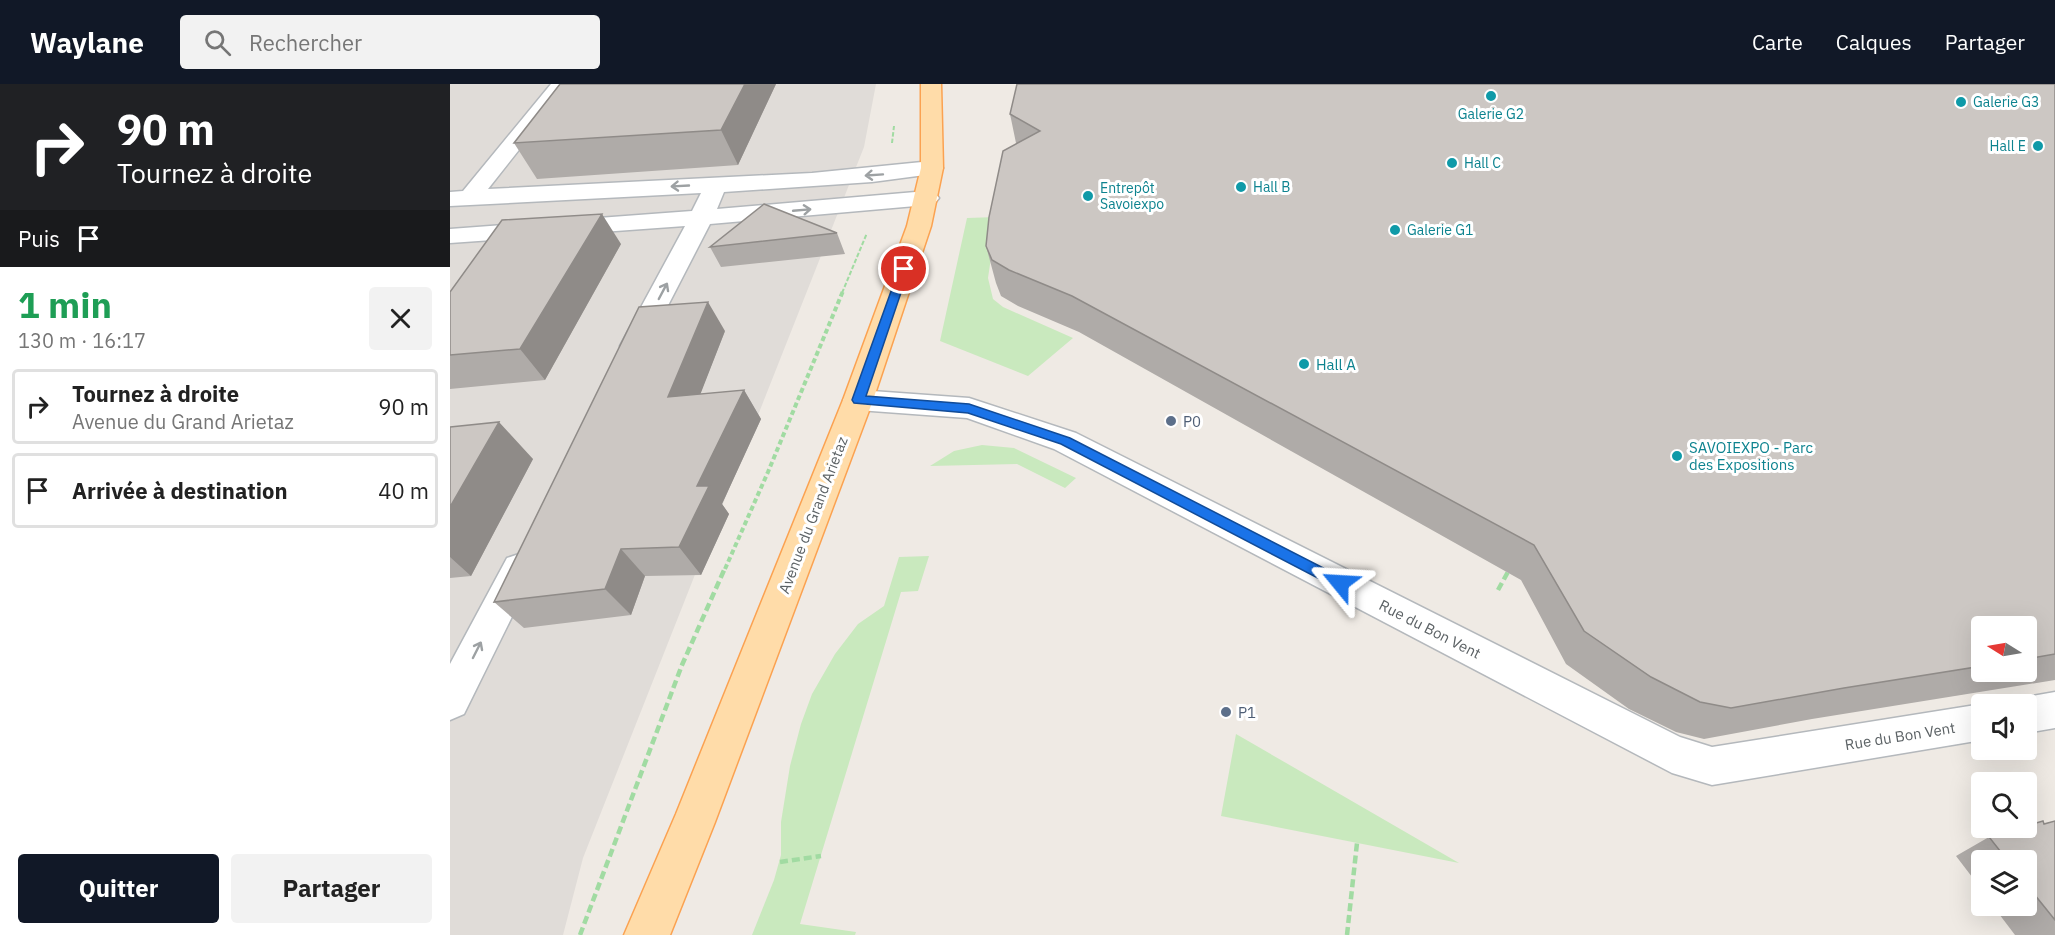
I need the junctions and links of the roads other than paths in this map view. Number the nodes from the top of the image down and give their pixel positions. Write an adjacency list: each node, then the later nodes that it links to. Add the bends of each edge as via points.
1 (561, 84): 5 (street)
2 (931, 84): 3 (main road, Avenue du Grand Arietaz)
3 (932, 168): 4 (street, one-way to 4); 6 (main road, Avenue du Grand Arietaz)
4 (716, 185): 5 (street, one-way to 5); 7 (street)
5 (460, 198)
6 (927, 198): 7 (street, one-way to 6); 10 (main road, Avenue du Grand Arietaz)
7 (701, 218): 8 (street); 9 (street, one-way to 7)
8 (450, 236)
9 (620, 374)
10 (858, 400): 15 (street, Rue du Bon Vent, via 969,408 1065,441 1672,754 1712,766); 16 (main road, Avenue du Grand Arietaz)
11 (533, 541): 12 (street, one-way to 11)
12 (450, 702)
13 (2055, 710): 14 (street)
14 (2037, 713)
15 (1971, 724)
16 (647, 935)

